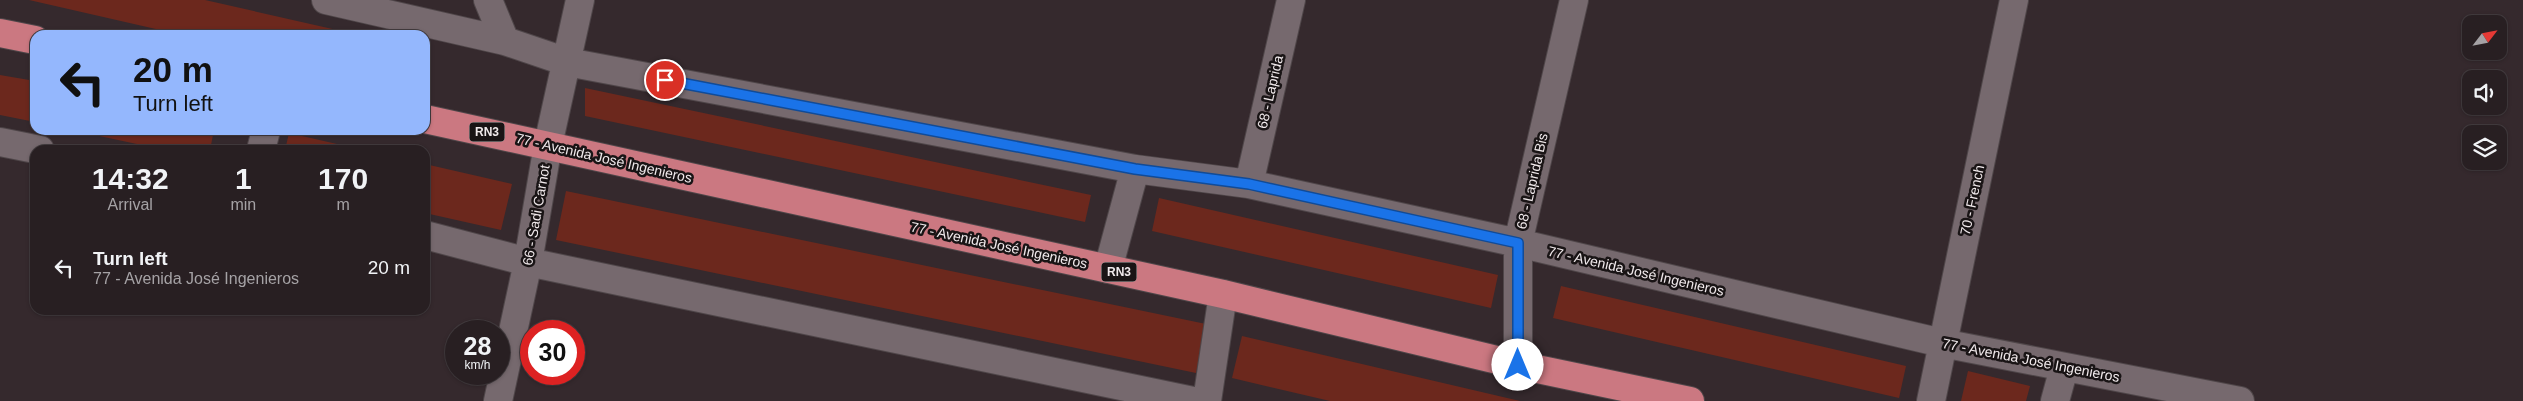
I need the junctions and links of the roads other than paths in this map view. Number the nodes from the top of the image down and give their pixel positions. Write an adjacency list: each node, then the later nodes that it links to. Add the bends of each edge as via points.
1 (326, 0): 9 (street, 77 - Avenida José Ingenieros)
2 (488, 0): 9 (street)
3 (580, 0): 10 (street, 66 - Sadi Carnot)
4 (1291, 0): 16 (street, 68 - Laprida)
5 (1574, 0): 18 (street, 68 - Laprida Bis)
6 (2014, 0): 22 (street, 70 - French)
7 (0, 33): 8 (highway)
8 (30, 39)
9 (504, 41): 10 (street, 77 - Avenida José Ingenieros)
10 (567, 62): 13 (street, 66 - Sadi Carnot); 15 (street, 77 - Avenida José Ingenieros)
11 (430, 120): 13 (highway, 77 - Avenida José Ingenieros / RN3)
12 (0, 142): 14 (street)
13 (548, 145): 19 (street, 66 - Sadi Carnot); 20 (highway, 77 - Avenida José Ingenieros / RN3)
14 (30, 148)
15 (1135, 169): 16 (street, 77 - Avenida José Ingenieros); 20 (street)
16 (1249, 184): 18 (street, 77 - Avenida José Ingenieros)
17 (430, 236): 19 (street)
18 (1518, 243): 22 (street, 77 - Avenida José Ingenieros); 23 (street, 68 - Laprida Bis)
19 (528, 262): 26 (street, 66 - Sadi Carnot); 27 (street)
20 (1108, 269): 21 (highway, 77 - Avenida José Ingenieros / RN3)
21 (1223, 294): 23 (highway, 77 - Avenida José Ingenieros / RN3); 28 (street)
22 (1942, 344): 24 (street, 77 - Avenida José Ingenieros); 30 (street, 70 - French)
23 (1518, 365): 29 (highway, 77 - Avenida José Ingenieros / RN3)
24 (2064, 368): 25 (street, 77 - Avenida José Ingenieros); 31 (street)
25 (2225, 399)
26 (498, 401)
27 (1193, 401)
28 (1207, 401)
29 (1690, 401)
30 (1931, 401)
31 (2055, 401)

